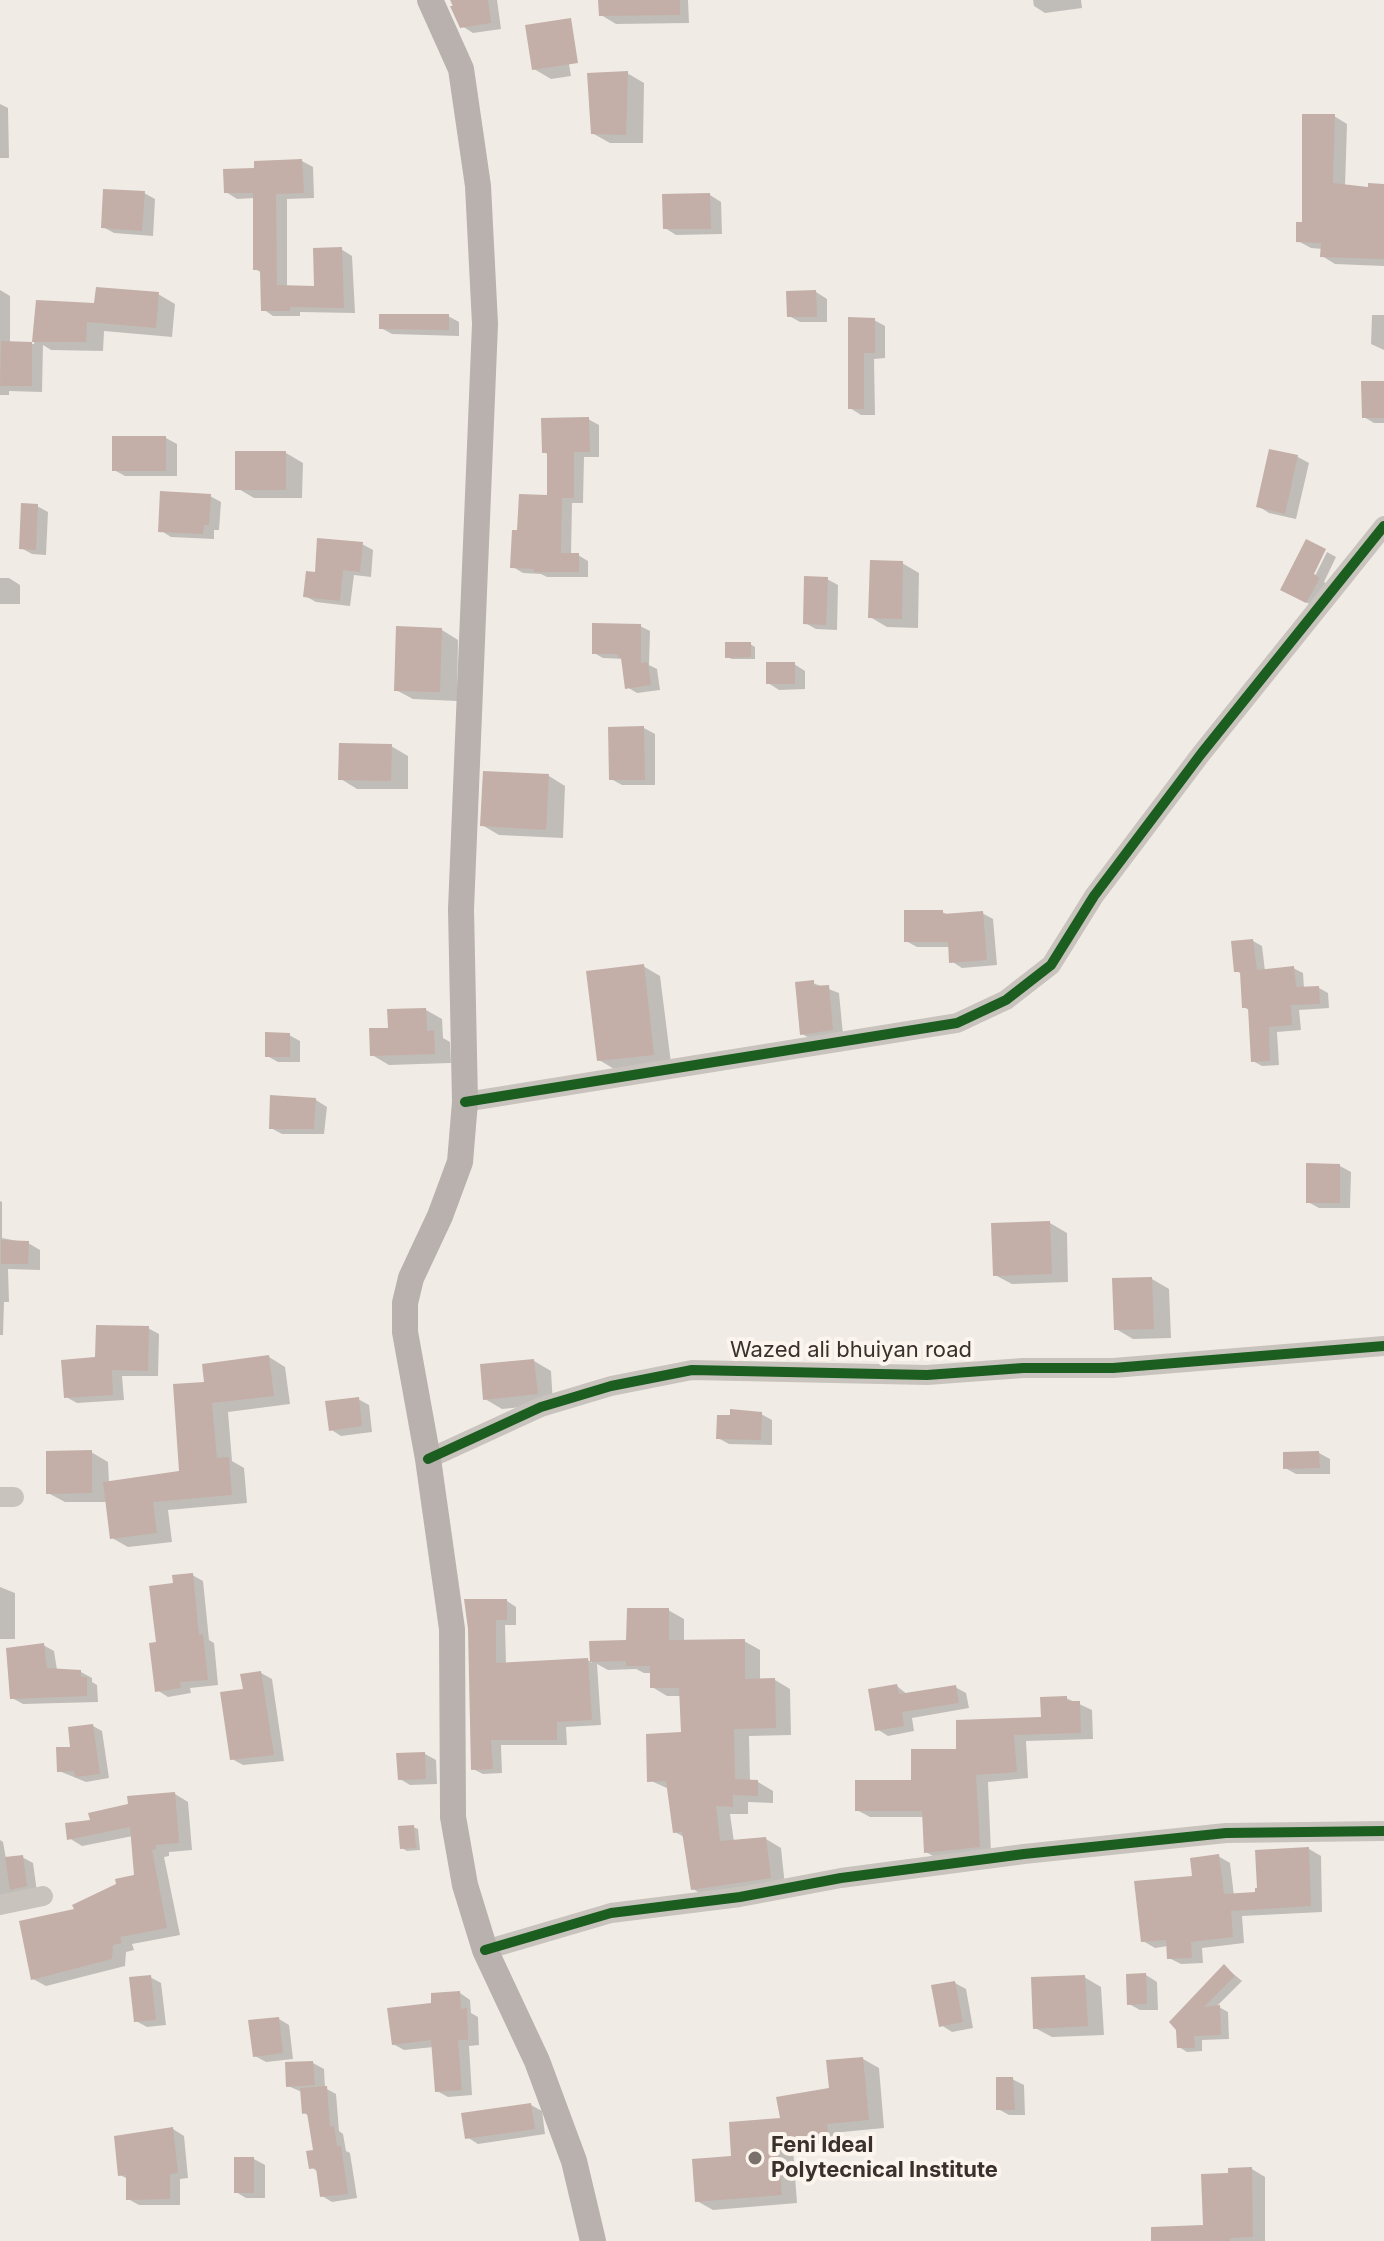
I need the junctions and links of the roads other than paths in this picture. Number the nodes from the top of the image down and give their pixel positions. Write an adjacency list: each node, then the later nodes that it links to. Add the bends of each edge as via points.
1 (430, 0): 3 (main road, via 461,69 478,186 485,324 461,909)
2 (1384, 526): 3 (street, via 1192,766 1094,896 1051,965 1006,1000 957,1023)
3 (465, 1102): 5 (main road, via 460,1162 405,1303 405,1332)
4 (1384, 1346): 5 (street, Wazed ali bhuiyan road, via 1129,1367 927,1375 692,1370 541,1407)
5 (428, 1459): 9 (main road, via 452,1629 453,1817 465,1885)
6 (1384, 1831): 9 (street, via 1226,1833 841,1878 611,1913)
7 (43, 1896): 8 (street)
8 (0, 1905)
9 (485, 1950): 10 (main road, via 537,2061 574,2161)
10 (593, 2241)

